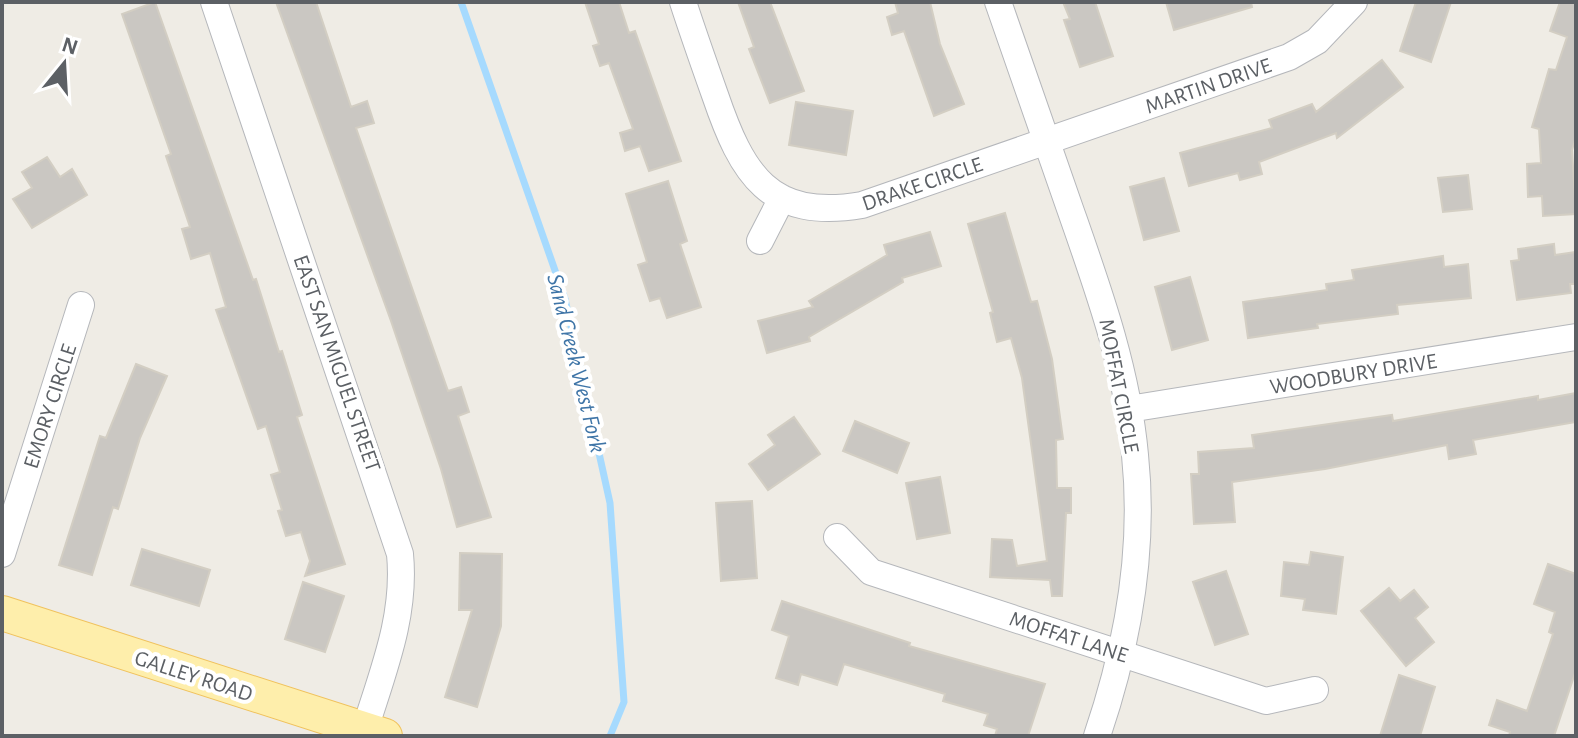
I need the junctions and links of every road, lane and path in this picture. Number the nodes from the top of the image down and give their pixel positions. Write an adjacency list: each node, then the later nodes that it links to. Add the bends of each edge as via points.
1 (214, 2): 16 (street, EAST SAN MIGUEL STREET, via 400,554 398,621)
2 (683, 2): 6 (street, DRAKE CIRCLE, via 733,147 747,170)
3 (998, 2): 5 (street, MOFFAT CIRCLE)
4 (1354, 2): 5 (street, MARTIN DRIVE, via 1317,41 1289,57)
5 (1045, 141): 6 (street, DRAKE CIRCLE, via 862,205 809,208); 10 (street, MOFFAT CIRCLE, via 1112,329)
6 (782, 198): 7 (street)
7 (760, 241)
8 (81, 305): 12 (street, EMORY CIRCLE)
9 (1576, 337): 10 (street, WOODBURY DRIVE)
10 (1129, 409): 14 (street, MOFFAT CIRCLE, via 1136,457 1137,550)
11 (837, 537): 14 (street, MOFFAT LANE, via 871,572)
12 (2, 554)
13 (2, 613): 16 (main road, GALLEY ROAD)
14 (1121, 653): 15 (street, MOFFAT LANE, via 1266,701); 17 (street, MOFFAT CIRCLE)
15 (1315, 690)
16 (375, 733)
17 (1097, 736)

